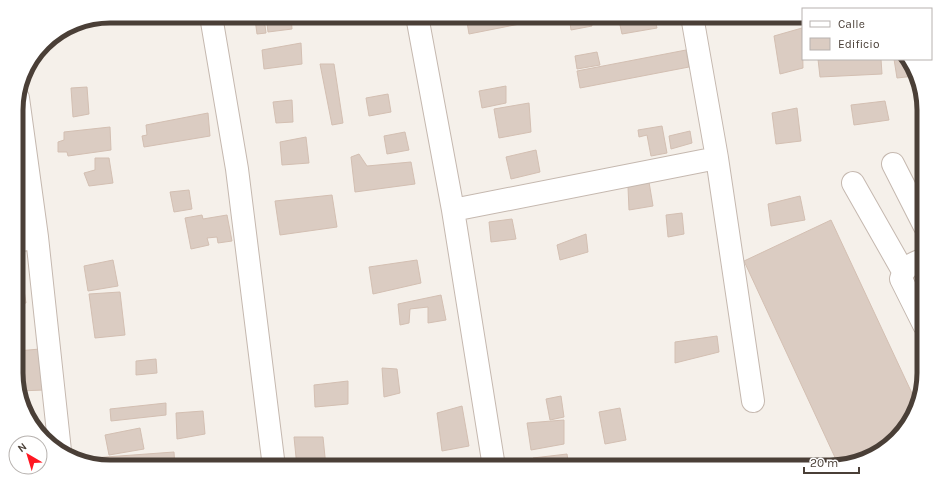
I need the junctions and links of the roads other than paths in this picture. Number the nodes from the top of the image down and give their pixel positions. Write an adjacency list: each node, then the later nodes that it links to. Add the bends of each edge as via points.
1 (212, 23): 16 (street, via 237,169)
2 (418, 23): 8 (street)
3 (693, 23): 4 (street)
4 (717, 158): 8 (street); 14 (street)
5 (893, 164): 9 (street)
6 (23, 176): 10 (street)
7 (853, 184): 12 (street)
8 (453, 210): 17 (street)
9 (917, 211)
10 (27, 239): 15 (street)
11 (917, 262): 12 (street)
12 (903, 271): 13 (street, via 901,279)
13 (917, 311)
14 (753, 402)
15 (59, 443)
16 (273, 460)
17 (487, 460)

